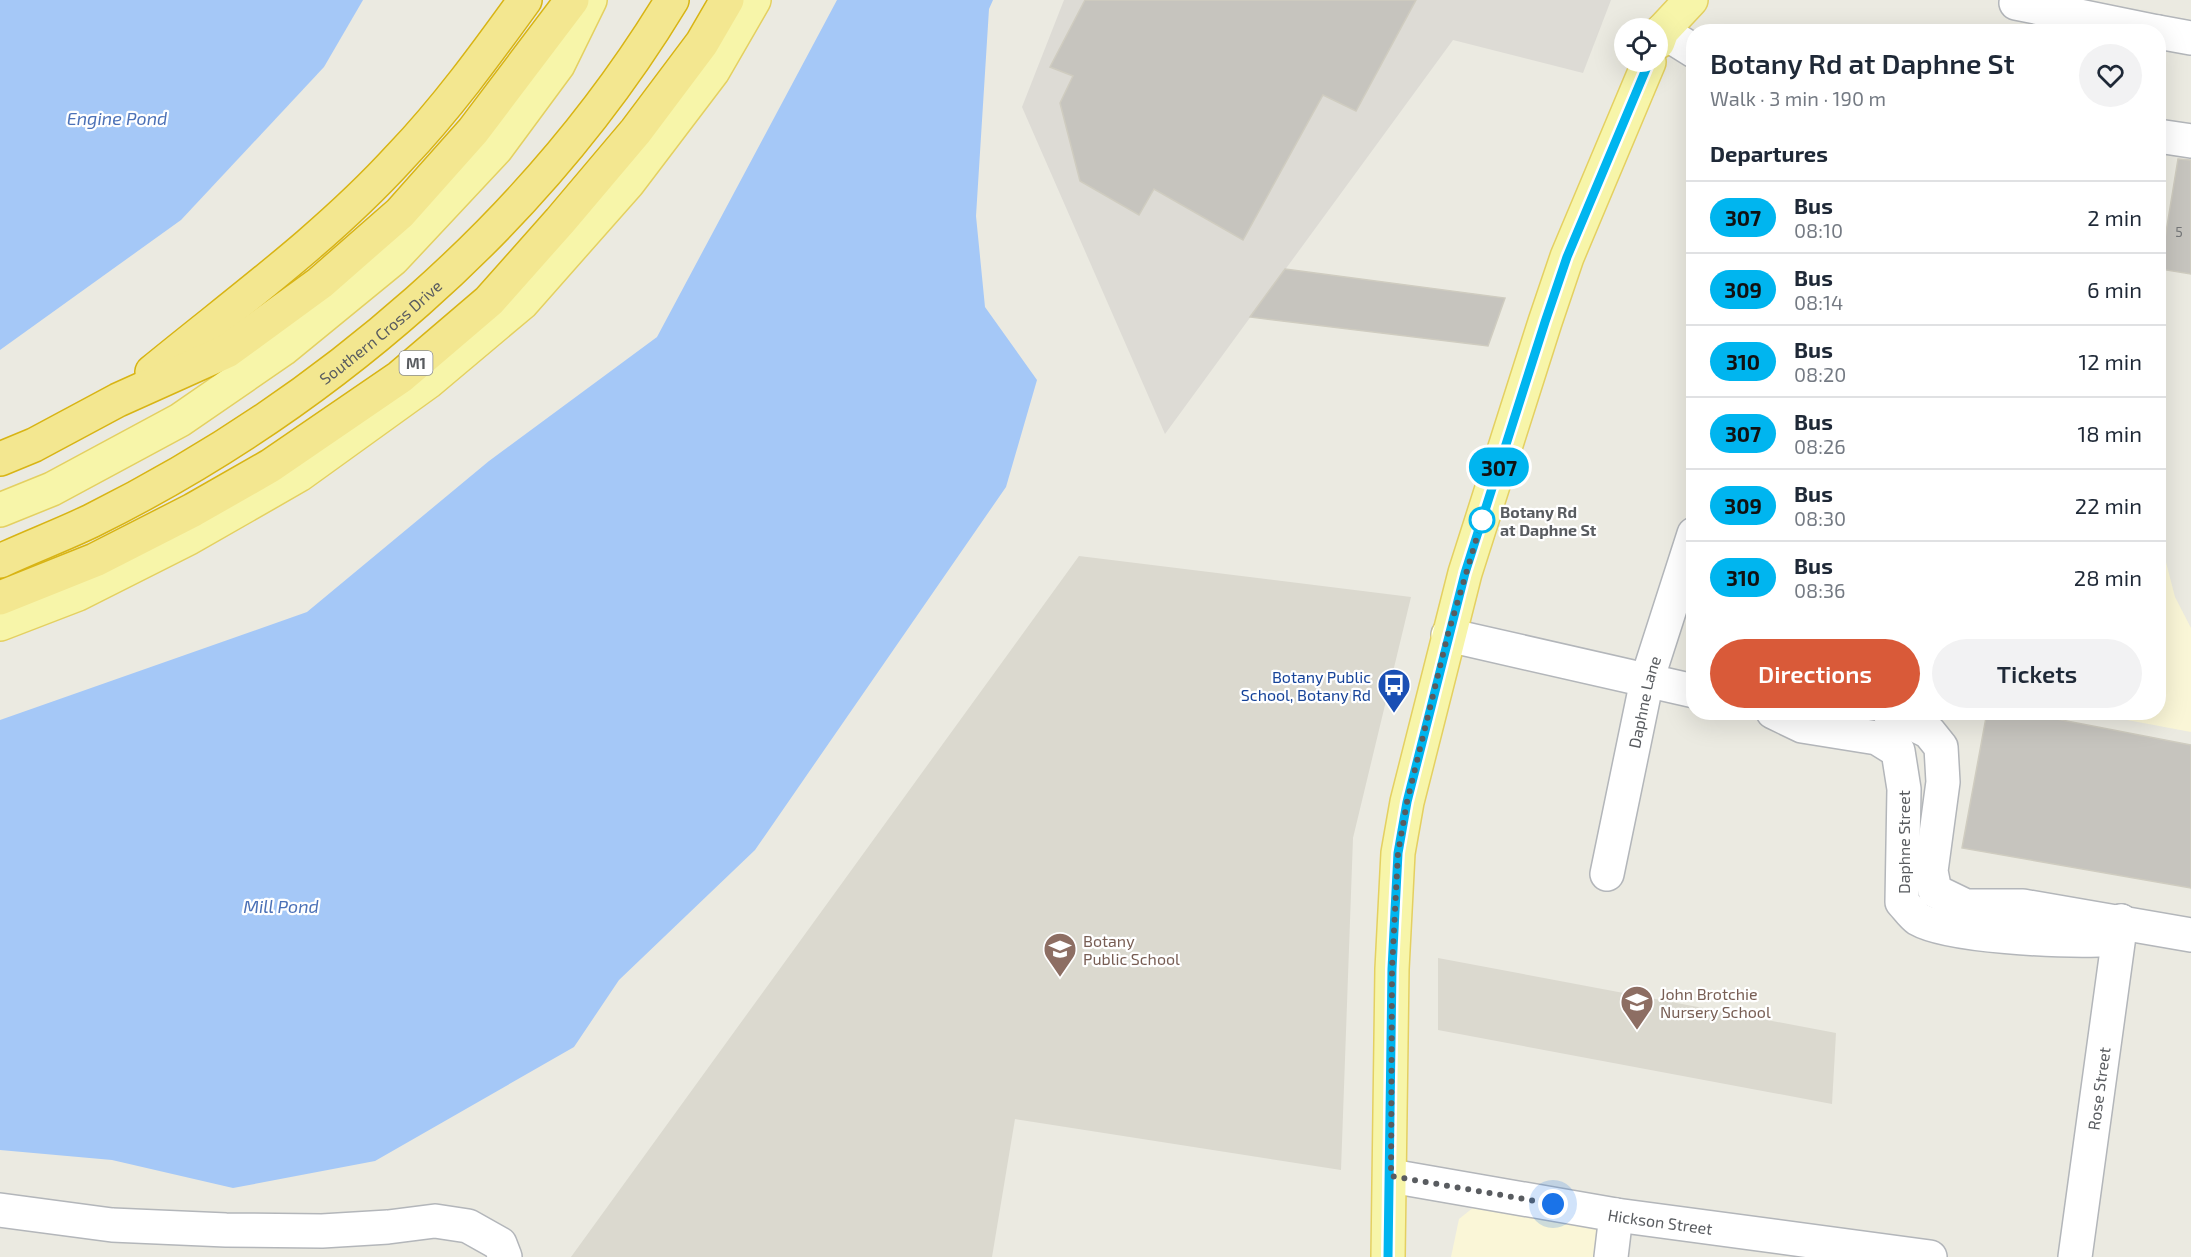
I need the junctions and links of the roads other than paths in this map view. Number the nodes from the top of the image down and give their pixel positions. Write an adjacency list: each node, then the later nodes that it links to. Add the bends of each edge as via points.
1 (525, 0): 18 (highway, via 484,57 400,158 321,234)
2 (572, 0): 18 (highway, via 473,131 382,229 320,283 227,351)
3 (590, 0): 20 (main road, via 558,64 496,149 393,259 283,349 180,420 52,489)
4 (672, 0): 22 (highway, Southern Cross Drive, via 648,39 569,144 473,250 376,338 306,391 169,479 91,521)
5 (727, 0): 23 (highway, M1, via 702,43 636,131 560,221 489,301 400,377 270,466 193,510 95,560)
6 (754, 0): 24 (main road, via 713,71 628,183 522,303 428,382 299,475 189,538 78,594)
7 (1691, 0): 9 (main road)
8 (2016, 3): 10 (street)
9 (1668, 19)
10 (2119, 24)
11 (1668, 29): 14 (street)
12 (2166, 33): 13 (street)
13 (2191, 38)
14 (1686, 44)
15 (1645, 72): 25 (main road, via 1567,257)
16 (2166, 137): 17 (street)
17 (2191, 141)
18 (118, 400): 19 (highway)
19 (0, 459)
20 (0, 510)
21 (1686, 559): 26 (street, Daphne Lane)
22 (0, 561)
23 (0, 598)
24 (0, 624)
25 (1448, 634): 26 (street); 33 (main road, via 1398,853 1392,969)
26 (1647, 680): 27 (street); 30 (street, Daphne Lane)
27 (1686, 689)
28 (1790, 720): 31 (street, Daphne Street, via 1802,726 1877,738 1898,751 1904,789 1902,902 1917,918 1938,927 2056,941 2099,940)
29 (1905, 720): 31 (street, Daphne Street, via 1929,732 1941,747 1943,782 1931,871 1935,891 1966,906 2023,906)
30 (1607, 874)
31 (2121, 921): 32 (street, Daphne Street); 40 (street, Rose Street)
32 (2191, 935)
33 (1391, 1176): 35 (street, Hickson Street); 37 (main road)
34 (0, 1210): 36 (street, via 112,1225 226,1230 322,1231 435,1221 468,1226 500,1244)
35 (1616, 1215): 38 (street); 39 (street, Hickson Street)
36 (505, 1257)
37 (1388, 1257)
38 (1611, 1257)
39 (1930, 1257)
40 (2075, 1257)

